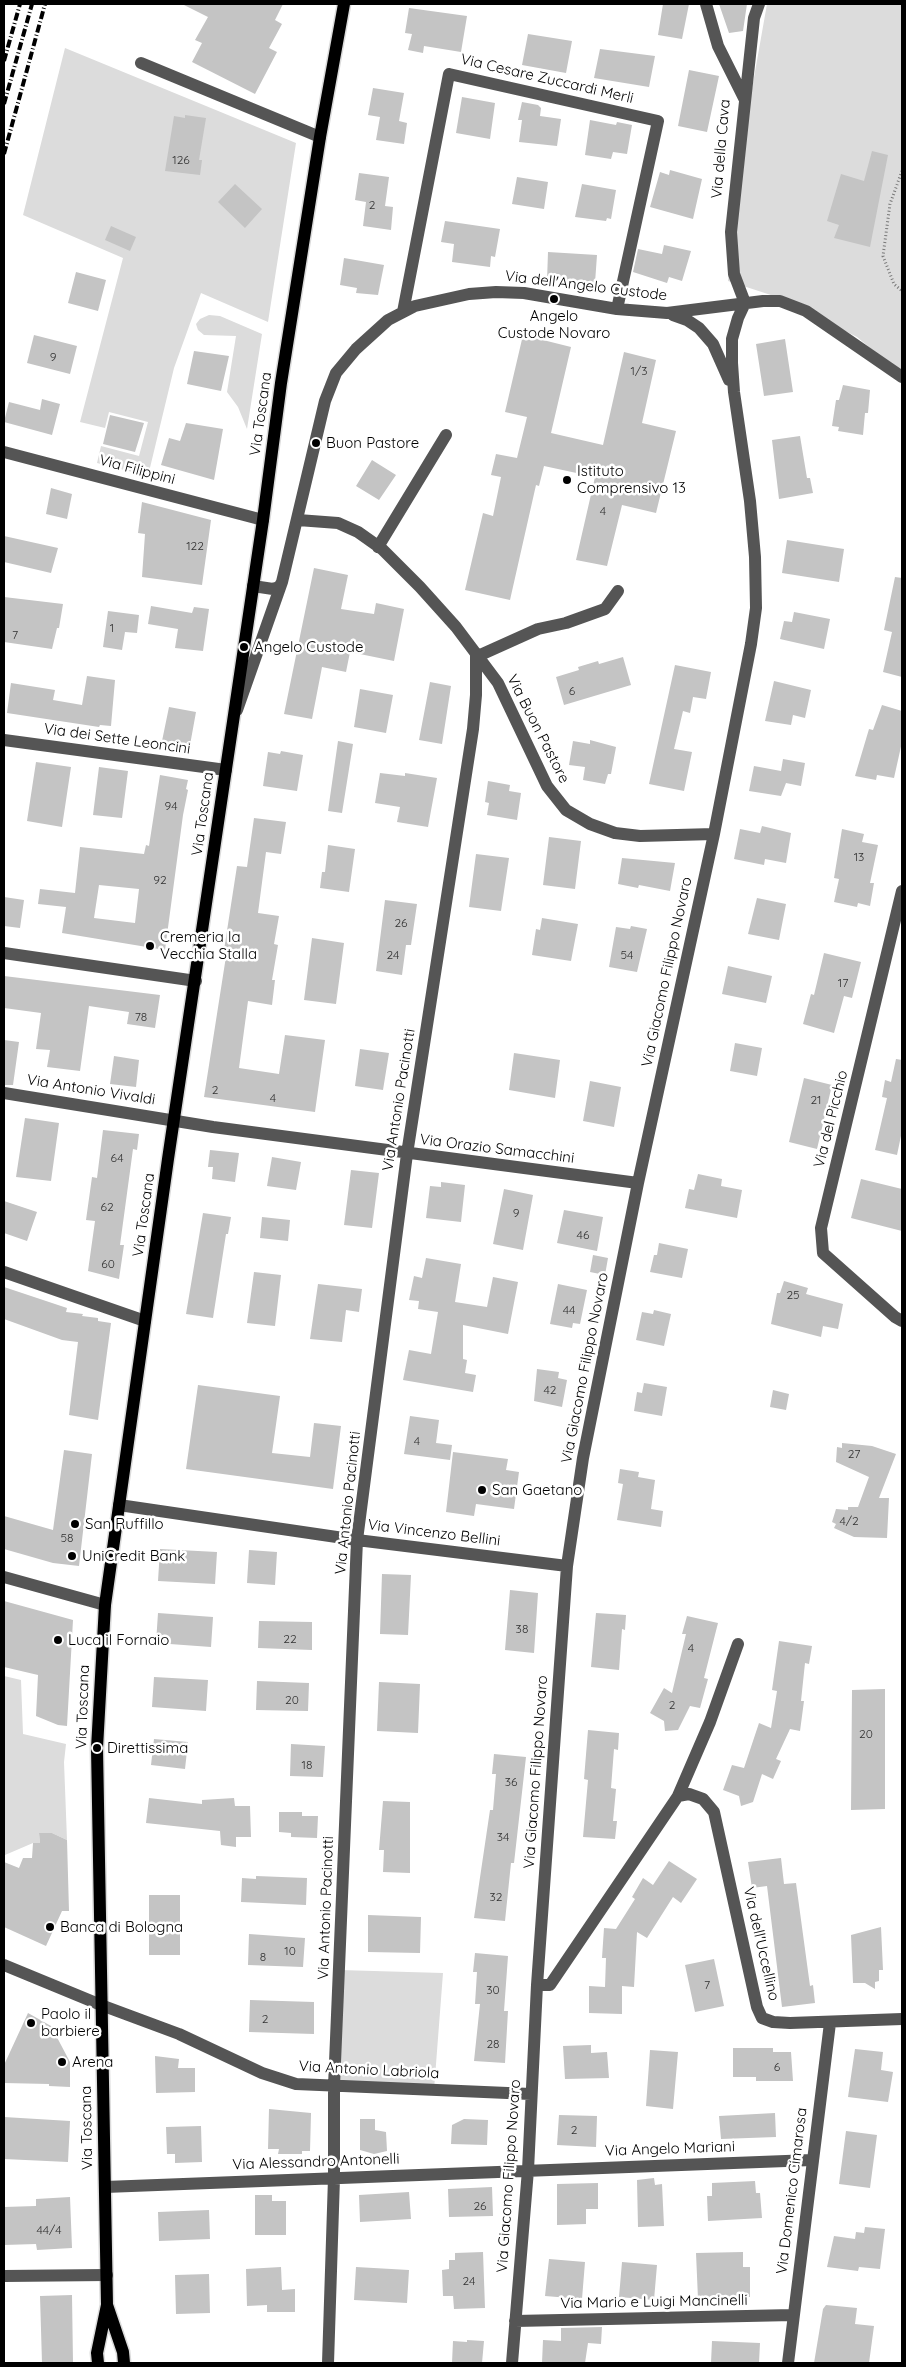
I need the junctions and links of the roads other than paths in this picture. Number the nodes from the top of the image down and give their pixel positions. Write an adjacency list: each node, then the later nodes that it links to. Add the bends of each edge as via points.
1 (344, 4): 6 (main road, Via Toscana)
2 (706, 4): 5 (street, Via della Cava, via 718,46)
3 (759, 4): 5 (street, via 754,18)
4 (142, 63): 6 (street)
5 (744, 98): 7 (street, Via della Cava, via 731,232 734,274)
6 (320, 137): 15 (main road, Via Toscana)
7 (745, 303): 10 (street, Via dell'Angelo Custode); 11 (street, Via dell'Angelo Custode, via 780,301 806,311); 12 (street, Via Giacomo Filippo Novaro, via 732,339)
8 (617, 309): 9 (street, Via dell'Angelo Custode, via 496,292 438,299); 9 (street, Via Cesare Zuccardi Merli, via 658,121 449,74); 10 (street, Via dell'Angelo Custode)
9 (403, 312): 16 (street, Via dell'Angelo Custode, via 388,320 356,348 336,373 325,401)
10 (667, 314): 12 (street, Via Giacomo Filippo Novaro, via 687,320 713,344)
11 (902, 377)
12 (734, 392): 25 (street, Via Giacomo Filippo Novaro, via 750,500 756,608 752,644)
13 (446, 434): 17 (street)
14 (4, 452): 15 (street, Via Filippini)
15 (263, 520): 19 (main road, Via Toscana)
16 (298, 520): 17 (street, Via Buon Pastore, via 338,523); 18 (street, Via dell'Angelo Custode)
17 (378, 546): 21 (street, Via Buon Pastore, via 420,586)
18 (282, 582): 19 (street, via 273,589); 22 (street, Via dell'Angelo Custode)
19 (253, 586): 22 (main road, Via Toscana)
20 (618, 591): 21 (street, via 605,609 538,629)
21 (477, 654): 25 (street, Via Buon Pastore, via 498,683 547,786 566,810 615,833 640,836); 31 (street, Via Antonio Pacinotti, via 473,729)
22 (233, 721): 24 (main road, Via Toscana)
23 (4, 740): 24 (street, Via dei Sette Leoncini)
24 (226, 770): 28 (main road, Via Toscana)
25 (714, 834): 32 (street, Via Giacomo Filippo Novaro)
26 (902, 891): 35 (street, Via del Picchio, via 821,1228 823,1252)
27 (4, 953): 28 (street)
28 (196, 981): 30 (main road, Via Toscana)
29 (4, 1093): 30 (street, Via Antonio Vivaldi)
30 (174, 1119): 31 (street, Via Orazio Samacchini); 34 (main road, Via Toscana)
31 (407, 1154): 32 (street, Via Orazio Samacchini); 37 (street, Via Antonio Pacinotti)
32 (638, 1183): 38 (street, Via Giacomo Filippo Novaro, via 584,1458)
33 (4, 1272): 34 (street)
34 (145, 1321): 36 (main road, Via Toscana)
35 (902, 1321)
36 (119, 1505): 37 (street, Via Vincenzo Bellini); 40 (main road, Via Toscana)
37 (357, 1540): 38 (street, Via Vincenzo Bellini); 48 (street, Via Antonio Pacinotti)
38 (567, 1566): 44 (street, Via Giacomo Filippo Novaro)
39 (4, 1577): 40 (street)
40 (105, 1605): 45 (main road, Via Toscana, via 97,1748)
41 (738, 1644): 42 (street, via 710,1722)
42 (678, 1796): 44 (street, via 561,1970 550,1984); 47 (street, Via dell'Uccellino, via 689,1794 703,1799 714,1812 762,2018 773,2022)
43 (4, 1965): 45 (street, Via Antonio Labriola)
44 (537, 1985): 49 (street, Via Giacomo Filippo Novaro)
45 (101, 2005): 48 (street, Via Antonio Labriola, via 179,2034 262,2073 296,2084); 53 (main road, Via Toscana)
46 (902, 2019): 47 (street, Via dell'Uccellino)
47 (830, 2023): 50 (street, Via Domenico Cimarosa)
48 (334, 2086): 49 (street, Via Antonio Labriola); 52 (street, Via Antonio Pacinotti)
49 (531, 2094): 51 (street, Via Giacomo Filippo Novaro)
50 (812, 2160): 51 (street, Via Angelo Mariani); 57 (street, Via Domenico Cimarosa)
51 (528, 2170): 52 (street, Via Alessandro Antonelli); 58 (street, Via Giacomo Filippo Novaro)
52 (334, 2178): 53 (street, Via Alessandro Antonelli); 61 (street, Via Antonio Pacinotti)
53 (105, 2187): 54 (main road, Via Toscana)
54 (106, 2275): 55 (street); 56 (main road, Via Toscana)
55 (4, 2276)
56 (107, 2305): 59 (main road, Via Toscana, via 97,2353); 60 (main road, Via Toscana)
57 (793, 2314): 58 (street, Via Mario e Luigi Mancinelli); 63 (street, Via Domenico Cimarosa)
58 (515, 2322): 62 (street, Via Giacomo Filippo Novaro)
59 (98, 2363)
60 (124, 2363)
61 (328, 2363)
62 (512, 2363)
63 (788, 2363)

